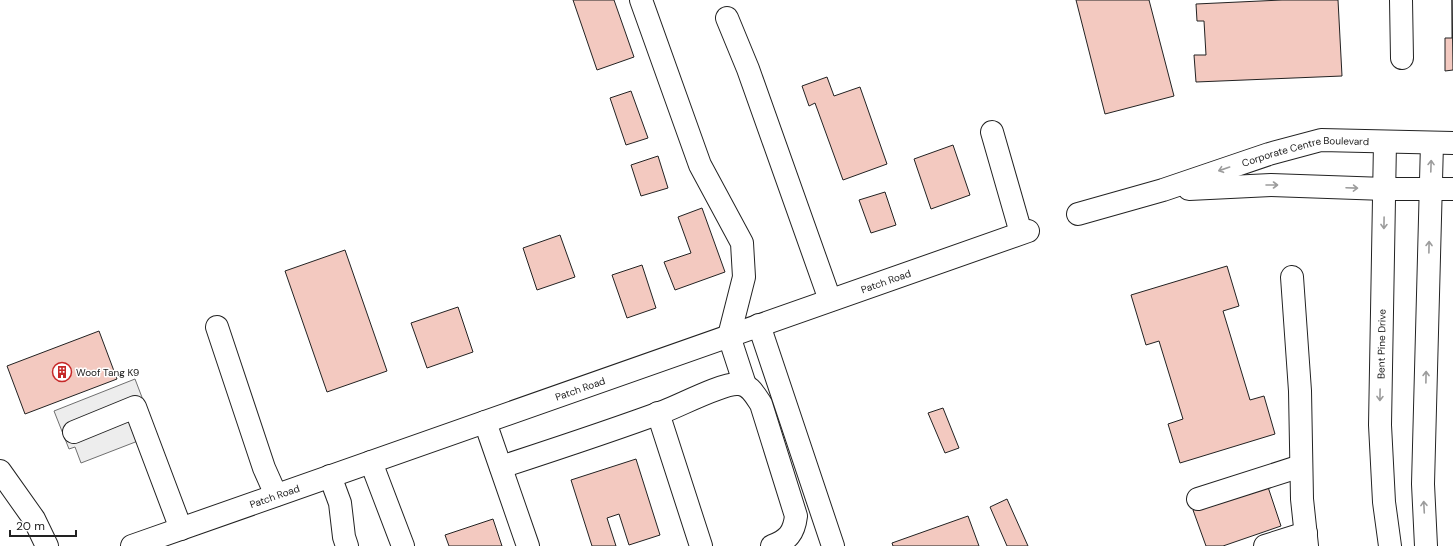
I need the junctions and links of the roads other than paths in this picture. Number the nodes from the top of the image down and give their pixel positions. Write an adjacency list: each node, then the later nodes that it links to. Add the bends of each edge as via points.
1 (641, 0): 17 (street, via 700,165 742,243 744,277)
2 (1401, 0): 4 (street)
3 (727, 18): 14 (street, via 748,69)
4 (1402, 58)
5 (992, 132): 14 (street, Patch Road, via 1024,232)
6 (1385, 142): 7 (street, Corporate Centre Boulevard); 8 (street, Bent Pine Drive); 10 (street, Corporate Centre Boulevard, one-way to 10, via 1321,140 1268,154)
7 (1442, 143): 11 (street, one-way to 7)
8 (1385, 189): 10 (street, Corporate Centre Boulevard, one-way to 8, via 1271,185); 11 (street, Corporate Centre Boulevard); 40 (street, Bent Pine Drive, one-way to 40, via 1380,425 1384,502)
9 (1453, 189): 11 (street, Corporate Centre Boulevard)
10 (1163, 190): 12 (street, Corporate Centre Boulevard)
11 (1430, 190): 41 (street, one-way to 11, via 1423,484)
12 (1078, 214)
13 (1292, 277): 23 (street, via 1300,392)
14 (830, 300): 15 (street, Patch Road)
15 (758, 325): 17 (street, Patch Road); 38 (street)
16 (217, 327): 27 (street, via 264,468)
17 (729, 336): 18 (street); 20 (street, Patch Road)
18 (745, 385): 19 (street, via 736,384 720,388); 37 (street, via 754,392 761,404 796,516 790,537)
19 (658, 414): 24 (street); 36 (street)
20 (485, 422): 22 (street, Patch Road); 24 (street)
21 (74, 432): 29 (street, via 135,407)
22 (371, 462): 26 (street, Patch Road); 34 (street)
23 (1301, 466): 28 (street); 30 (street)
24 (501, 467): 35 (street)
25 (0, 471): 31 (street, via 34,518)
26 (330, 476): 27 (street, Patch Road); 33 (street, via 340,502)
27 (276, 495): 29 (street, Patch Road)
28 (1198, 499)
29 (180, 529): 32 (street, Patch Road)
30 (1306, 539): 39 (street)
31 (46, 546)
32 (132, 546)
33 (347, 546)
34 (403, 546)
35 (528, 546)
36 (701, 546)
37 (772, 546)
38 (833, 546)
39 (1266, 546)
40 (1390, 546)
41 (1426, 546)

